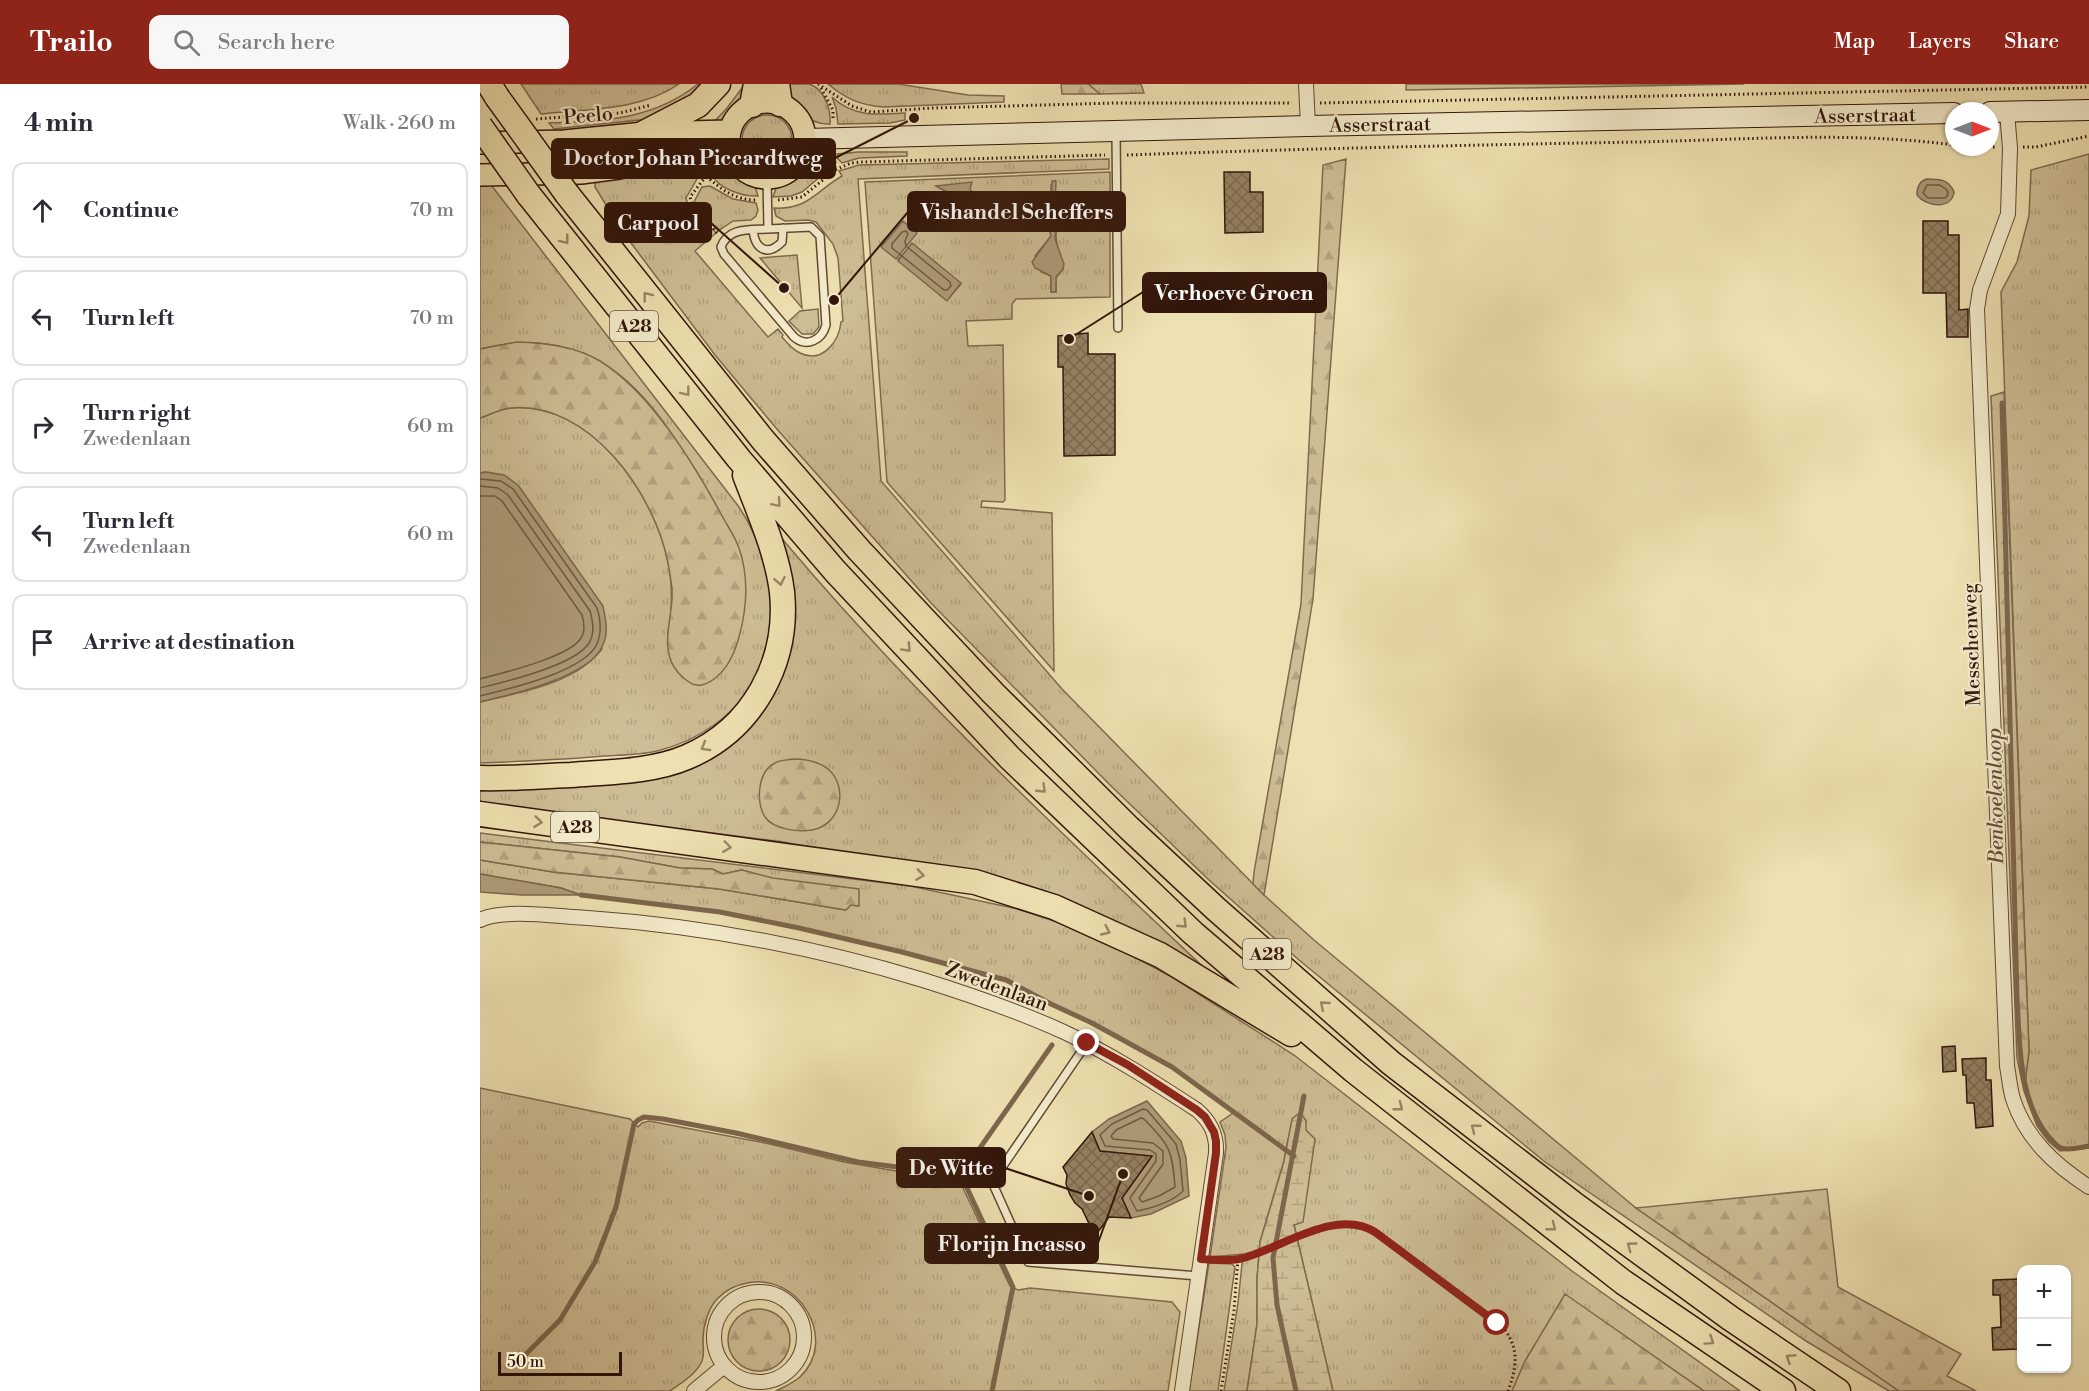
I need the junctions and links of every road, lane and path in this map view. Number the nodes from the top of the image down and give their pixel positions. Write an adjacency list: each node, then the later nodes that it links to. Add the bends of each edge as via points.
1 (718, 84): 18 (highway, via 698,105)
2 (1306, 84): 8 (street)
3 (819, 85): 8 (path, Asserstraat, via 852,106 872,112 1116,103)
4 (2089, 87): 8 (path, Asserstraat)
5 (493, 90): 51 (highway, A28, one-way to 5, bridge, via 1584,1212 1390,1063 1129,828 993,693 762,440 567,194)
6 (778, 94): 7 (main road, via 762,103); 20 (main road, via 796,116)
7 (754, 95): 16 (main road)
8 (1309, 103): 15 (street)
9 (654, 105): 13 (path, Peelo, via 620,113)
10 (2089, 110): 11 (main road)
11 (1999, 112): 23 (street, Messchenweg)
12 (1945, 113): 15 (main road, Asserstraat)
13 (528, 119)
14 (480, 126): 35 (highway, A28, one-way to 35, bridge, via 528,194)
15 (1308, 126): 17 (main road, Asserstraat)
16 (729, 131): 18 (main road, Peelo); 25 (main road)
17 (1116, 131): 20 (main road, Asserstraat); 24 (lane)
18 (644, 133): 21 (main road, Peelo, via 564,141)
19 (2089, 136): 23 (path)
20 (805, 139): 28 (main road, via 796,166 786,174)
21 (480, 143)
22 (1945, 144): 24 (path, Asserstraat, via 1906,139 1819,138)
23 (2010, 148): 41 (street, Messchenweg, via 2008,214 1980,290 1977,309 2007,1066 2013,1099 2024,1124 2043,1151)
24 (1116, 155): 29 (path, Asserstraat, via 850,163 802,197); 34 (lane)
25 (731, 156): 26 (main road, via 689,153 581,173); 28 (main road, via 747,173)
26 (480, 175)
27 (706, 176): 33 (path, via 690,197 691,203)
28 (767, 178): 29 (lane)
29 (768, 200): 30 (lane)
30 (768, 228): 31 (lane); 32 (lane)
31 (783, 228): 32 (lane, via 782,242 768,250 756,243); 32 (lane, via 811,227 820,236 826,325 822,335 812,342 794,337 724,254 723,239 738,231)
32 (753, 230)
33 (719, 235)
34 (1118, 328)
35 (739, 459): 36 (highway, A28, one-way to 36, via 764,525 782,592 780,644 763,691 719,739 685,758 592,773); 40 (highway, A28, one-way to 40, via 835,571 1010,758 1193,933)
36 (480, 778)
37 (480, 814): 40 (highway, A28, one-way to 40, via 975,882 1054,907 1160,955)
38 (480, 920): 39 (street, Zwedenlaan, via 495,914 612,920 701,929 799,948 870,964 977,997)
39 (1087, 1043): 42 (street, Zwedenlaan, via 1197,1110 1209,1123 1216,1153); 44 (lane, via 992,1182 1028,1262)
40 (1353, 1071): 50 (highway, A28, one-way to 50, via 1623,1282)
41 (2089, 1187)
42 (1201, 1259): 43 (path); 44 (street, Zwedenlaan)
43 (1238, 1259): 48 (path); 49 (path, via 1343,1224 1367,1227 1497,1323 1510,1337 1515,1368)
44 (1199, 1276): 47 (street, Zwedenlaan)
45 (724, 1366): 45 (street, via 742,1380 756,1383 783,1376 794,1367 803,1347 803,1326 798,1313 776,1295 760,1292 731,1301 714,1328 714,1344); 46 (street)
46 (694, 1391)
47 (1182, 1391)
48 (1221, 1391)
49 (1508, 1391)
50 (1783, 1391)
51 (1838, 1391)

